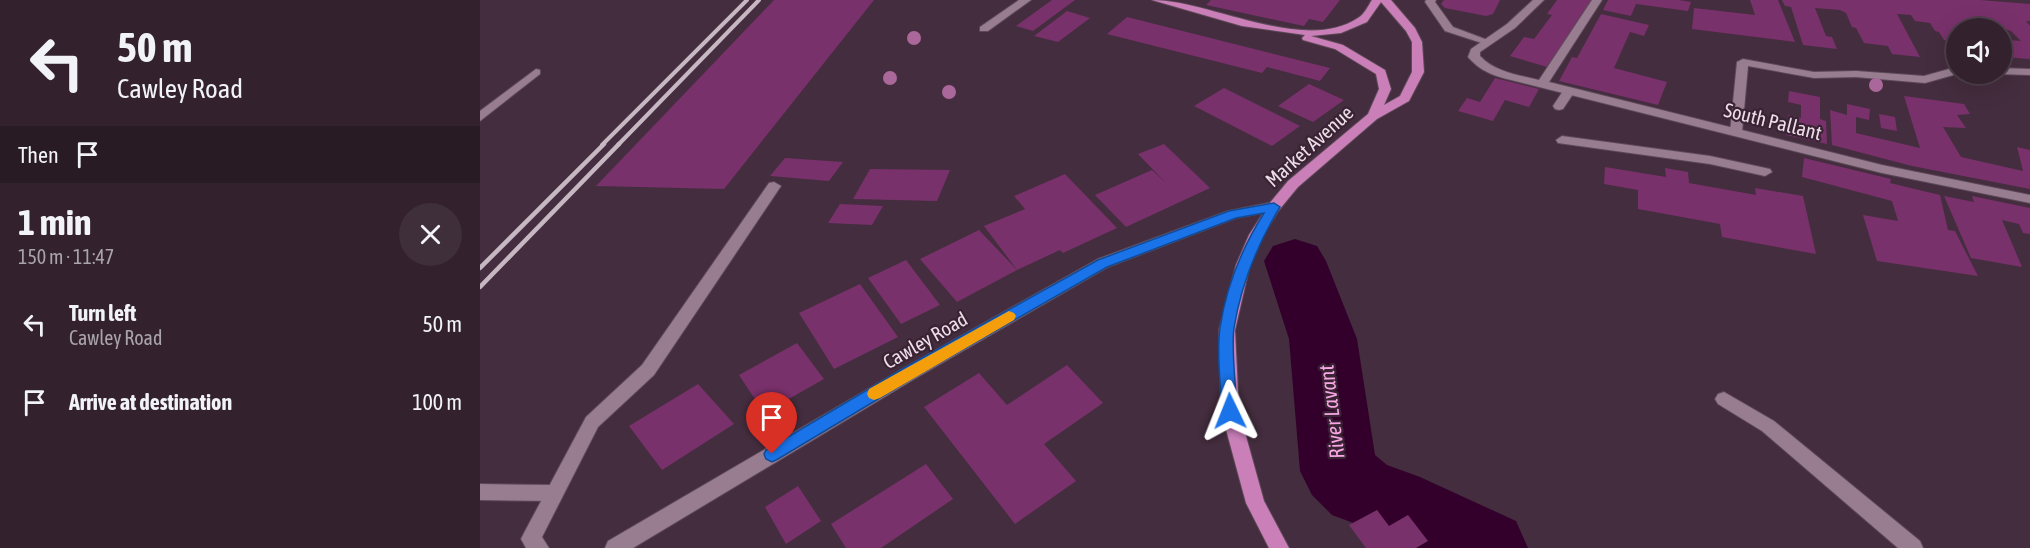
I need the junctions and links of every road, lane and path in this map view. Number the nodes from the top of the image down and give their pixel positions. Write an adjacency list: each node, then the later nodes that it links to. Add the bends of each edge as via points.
1 (1026, 0): 8 (street)
2 (1157, 0): 9 (main road)
3 (1377, 0): 9 (main road, via 1369,17 1358,25 1319,34)
4 (1385, 0): 18 (main road, Market Avenue, via 1418,42 1418,72 1405,98)
5 (1431, 0): 10 (street, via 1449,29)
6 (1539, 0): 10 (street)
7 (1597, 0): 15 (street)
8 (984, 29)
9 (1284, 32): 18 (main road, via 1339,46 1381,72 1385,90)
10 (1488, 42): 15 (street, South Pallant, via 1475,51 1474,57 1484,65)
11 (2012, 71): 13 (street)
12 (536, 72): 19 (street)
13 (2030, 72)
14 (1946, 73): 20 (street, via 1925,80 1814,75 1743,62)
15 (1542, 84): 16 (street, South Pallant)
16 (1569, 91): 17 (street); 20 (street, South Pallant)
17 (1559, 106)
18 (1373, 116): 25 (main road, Market Avenue, via 1293,184)
19 (480, 117)
20 (1737, 132): 24 (street, South Pallant, via 1882,169)
21 (1562, 140): 22 (street, via 1710,160)
22 (1765, 172)
23 (774, 186): 28 (street, via 648,370 592,422)
24 (2030, 199)
25 (1274, 207): 30 (street, Cawley Road, via 1233,214 1103,263); 31 (main road, Market Avenue, via 1243,265 1227,330 1230,411 1255,503)
26 (1724, 399): 32 (street, via 1768,426)
27 (480, 492): 28 (street)
28 (554, 493): 29 (street, via 531,539)
29 (539, 548)
30 (615, 548)
31 (1279, 548)
32 (1913, 548)

